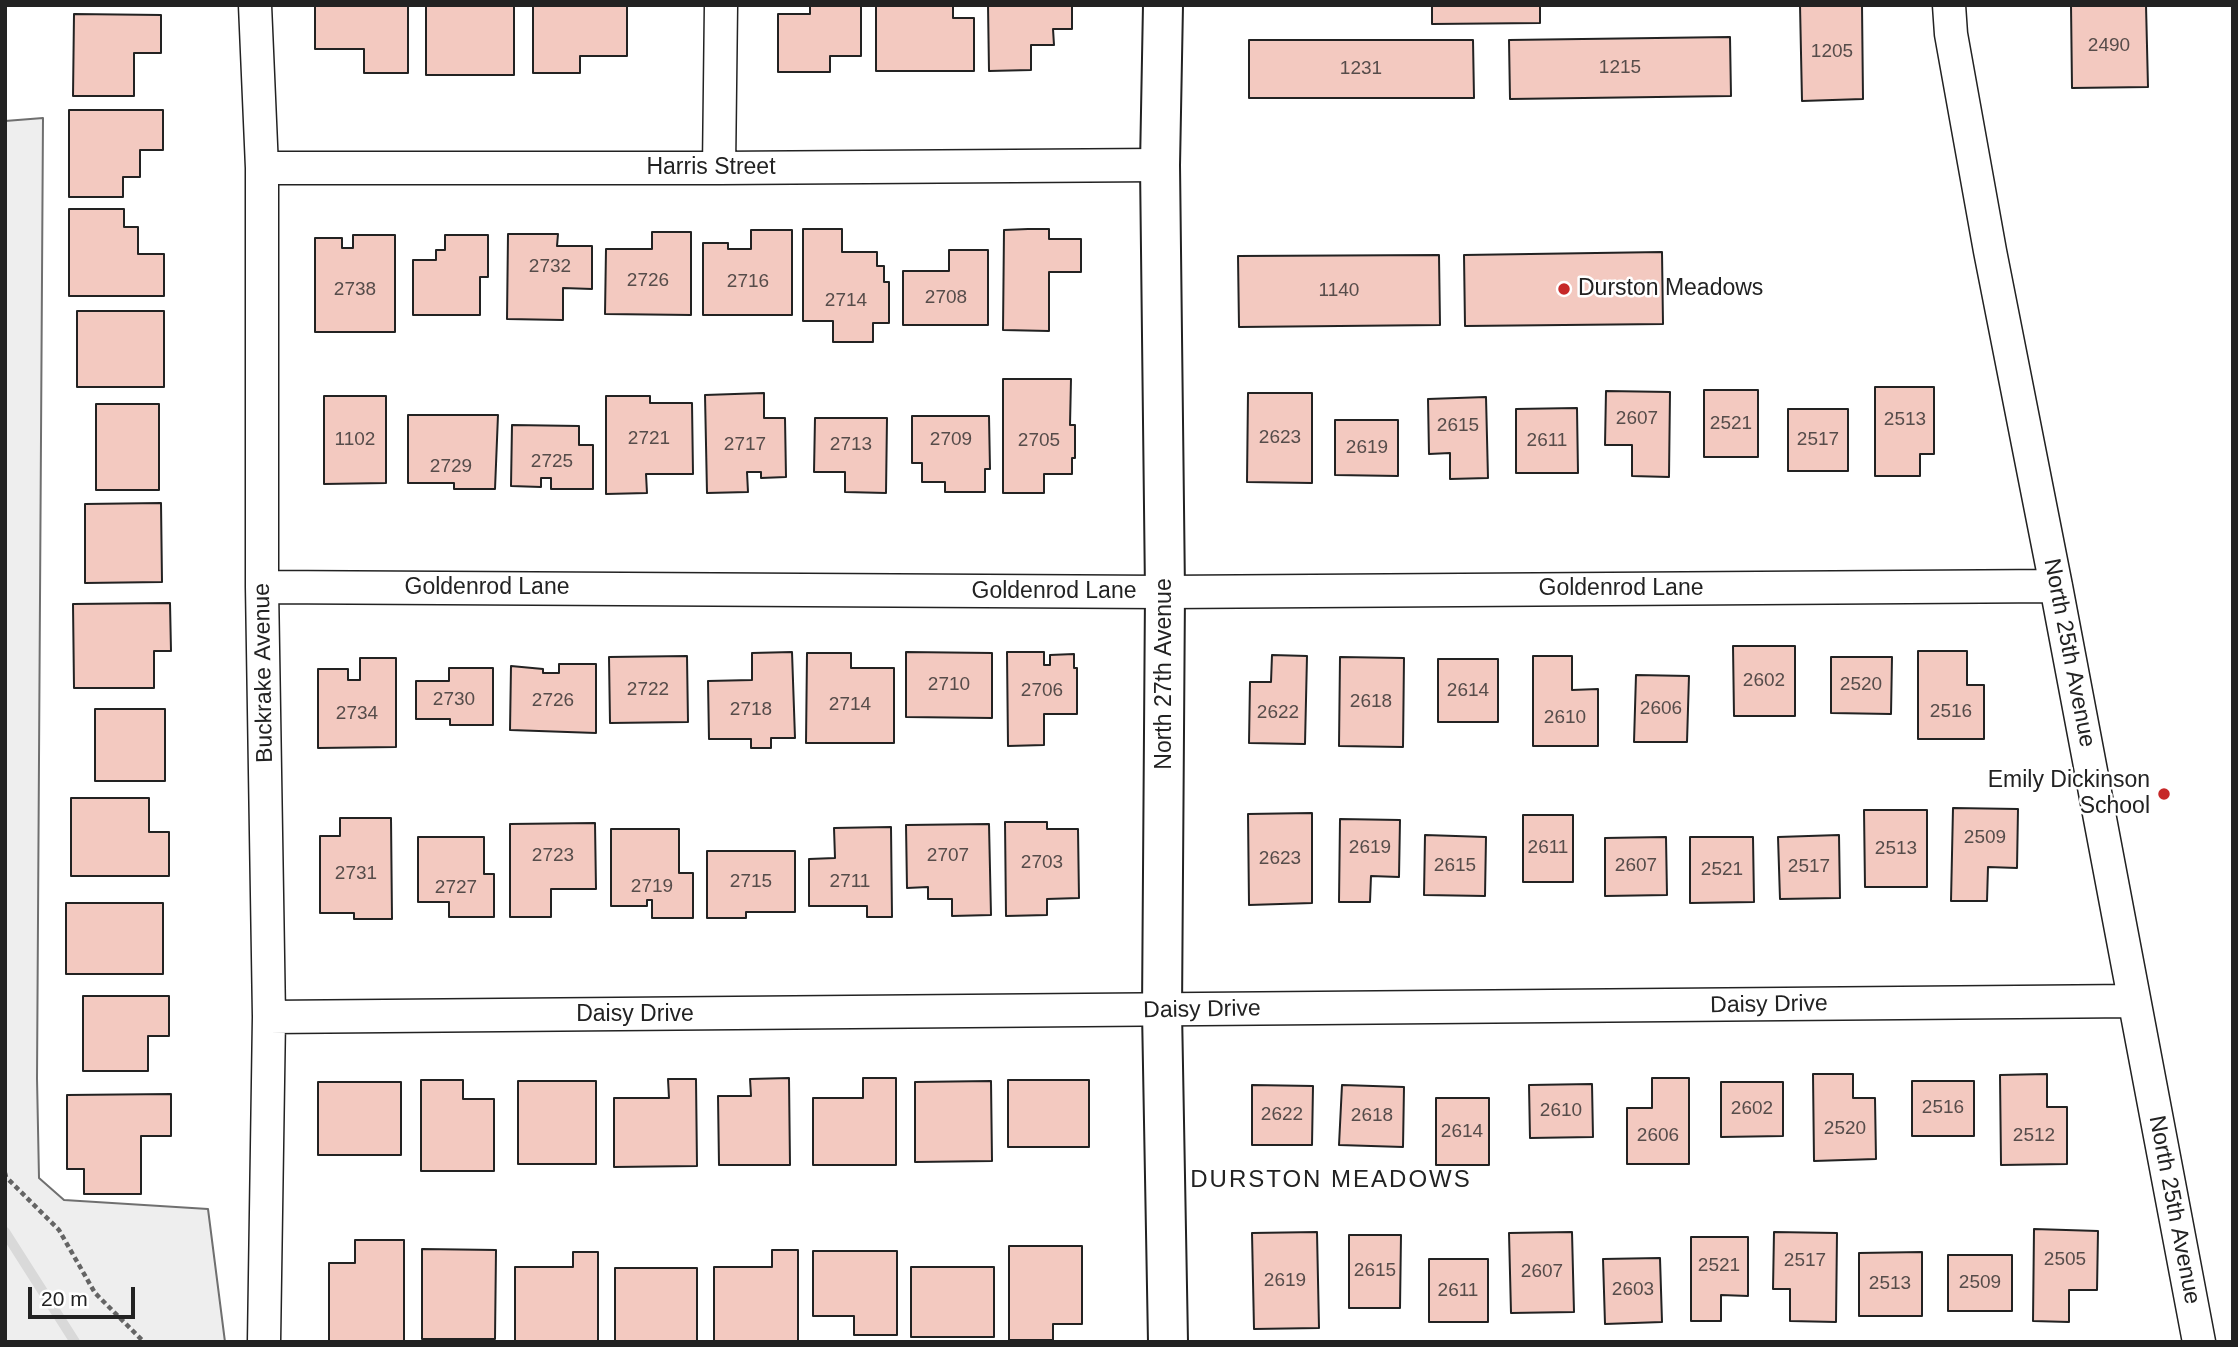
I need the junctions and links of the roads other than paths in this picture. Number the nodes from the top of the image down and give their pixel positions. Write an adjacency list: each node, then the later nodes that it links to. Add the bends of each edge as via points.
1 (255, 5): 6 (street, Buckrake Avenue)
2 (721, 5): 7 (street)
3 (1163, 5): 5 (street, North 27th Avenue)
4 (1949, 5): 8 (street, North 25th Avenue, via 1987,239)
5 (1160, 165): 7 (street, Harris Street); 10 (street, North 27th Avenue)
6 (262, 168): 7 (street, Harris Street); 9 (street, Buckrake Avenue)
7 (719, 168)
8 (2056, 586): 10 (street, Goldenrod Lane); 11 (street, North 25th Avenue)
9 (262, 587): 10 (street, Goldenrod Lane); 13 (street, Buckrake Avenue)
10 (1166, 592): 12 (street, North 27th Avenue)
11 (2134, 1001): 12 (street, Daisy Drive); 16 (street, North 25th Avenue)
12 (1162, 1011): 13 (street, Daisy Drive); 15 (street, North 27th Avenue)
13 (269, 1017): 14 (street, Buckrake Avenue)
14 (264, 1342)
15 (1168, 1342)
16 (2199, 1342)

